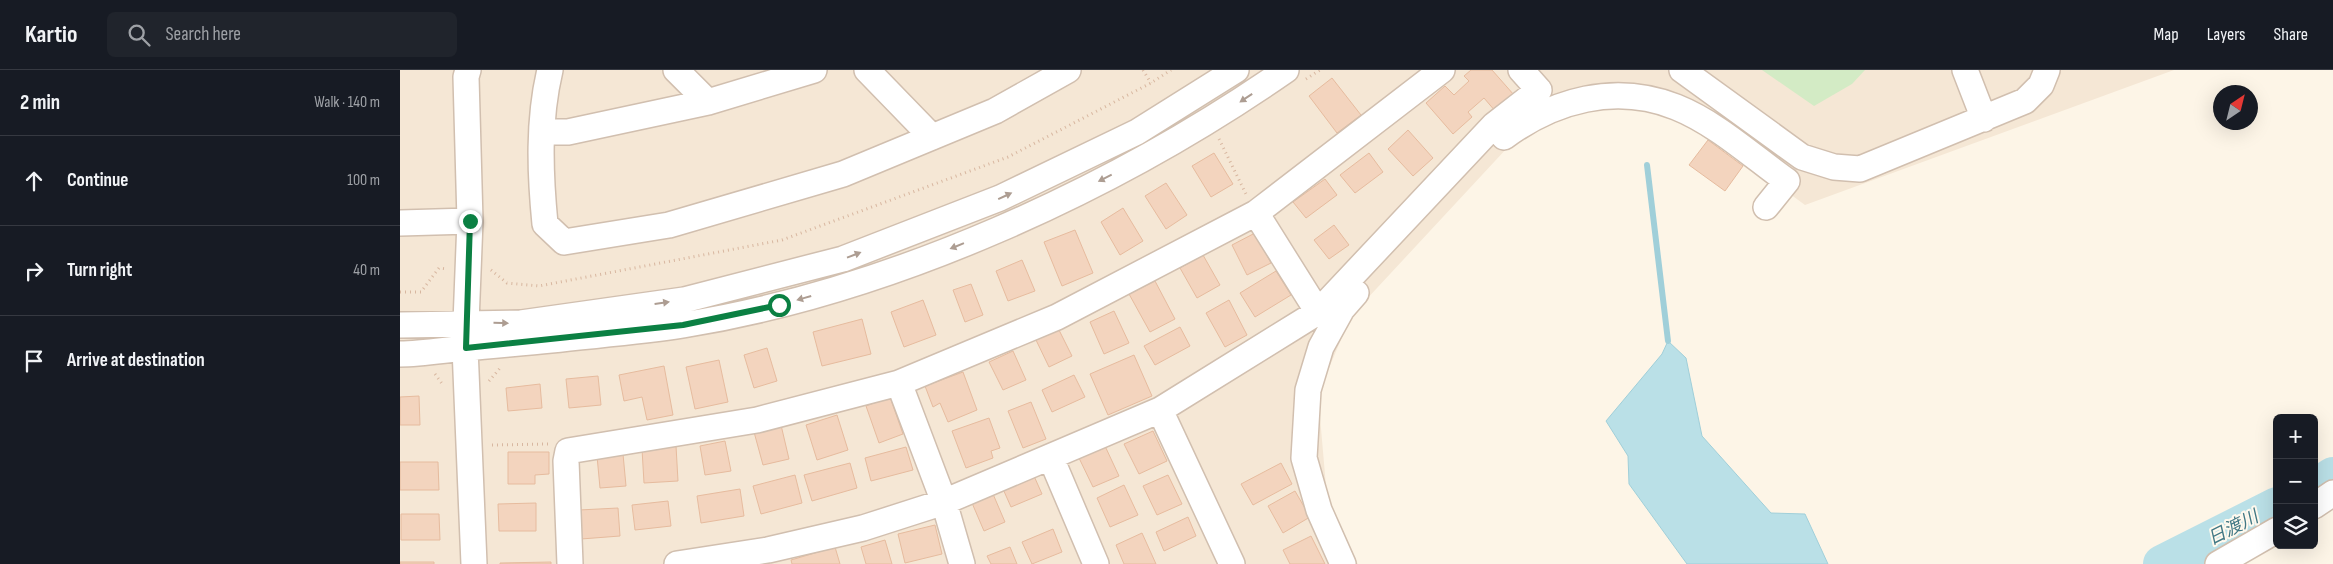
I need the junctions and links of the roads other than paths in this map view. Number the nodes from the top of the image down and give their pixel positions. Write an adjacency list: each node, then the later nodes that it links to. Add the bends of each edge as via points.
1 (468, 70): 20 (street)
2 (550, 70): 16 (street, via 545,92)
3 (676, 70): 14 (street)
4 (814, 70): 14 (street)
5 (867, 70): 17 (street)
6 (1236, 70): 23 (street, one-way to 6, via 522,323 684,300 843,259 1009,194 1137,132)
7 (1286, 70): 25 (street, one-way to 25, via 1242,101 1158,151 1016,222 853,284 779,305 683,325)
8 (1442, 70): 19 (street)
9 (1521, 70): 22 (street, via 1539,90 1494,125)
10 (1682, 70): 15 (street, via 1802,156 1834,167 1860,169)
11 (1965, 70): 15 (street)
12 (2047, 70): 15 (street, via 2041,85 2025,101)
13 (1059, 72): 17 (street, via 995,111)
14 (708, 102): 16 (street, via 568,132)
15 (1984, 119)
16 (543, 132): 17 (street, via 540,179 545,224 564,242 669,225 842,174)
17 (932, 137)
18 (1766, 207): 40 (street, via 1787,181 1676,107 1638,98 1592,97 1552,108 1502,138 1342,309 1321,347 1308,390 1304,458 1319,510)
19 (1256, 212): 22 (street); 27 (street, via 1057,317)
20 (470, 221): 21 (street); 23 (street)
21 (400, 223)
22 (1318, 312): 28 (street)
23 (465, 322): 24 (street); 25 (street)
24 (400, 325)
25 (466, 348): 26 (street); 34 (street)
26 (400, 354)
27 (899, 383): 31 (street); 35 (street, via 757,420 568,451)
28 (1160, 410): 29 (street); 39 (street)
29 (1051, 458): 31 (street); 38 (street)
30 (2333, 493): 32 (street)
31 (944, 502): 36 (street, via 863,528 768,550); 37 (street)
32 (2317, 504)
33 (2273, 532): 41 (street)
34 (474, 564)
35 (570, 564)
36 (677, 564)
37 (962, 564)
38 (1096, 564)
39 (1232, 564)
40 (1343, 564)
41 (2218, 564)

